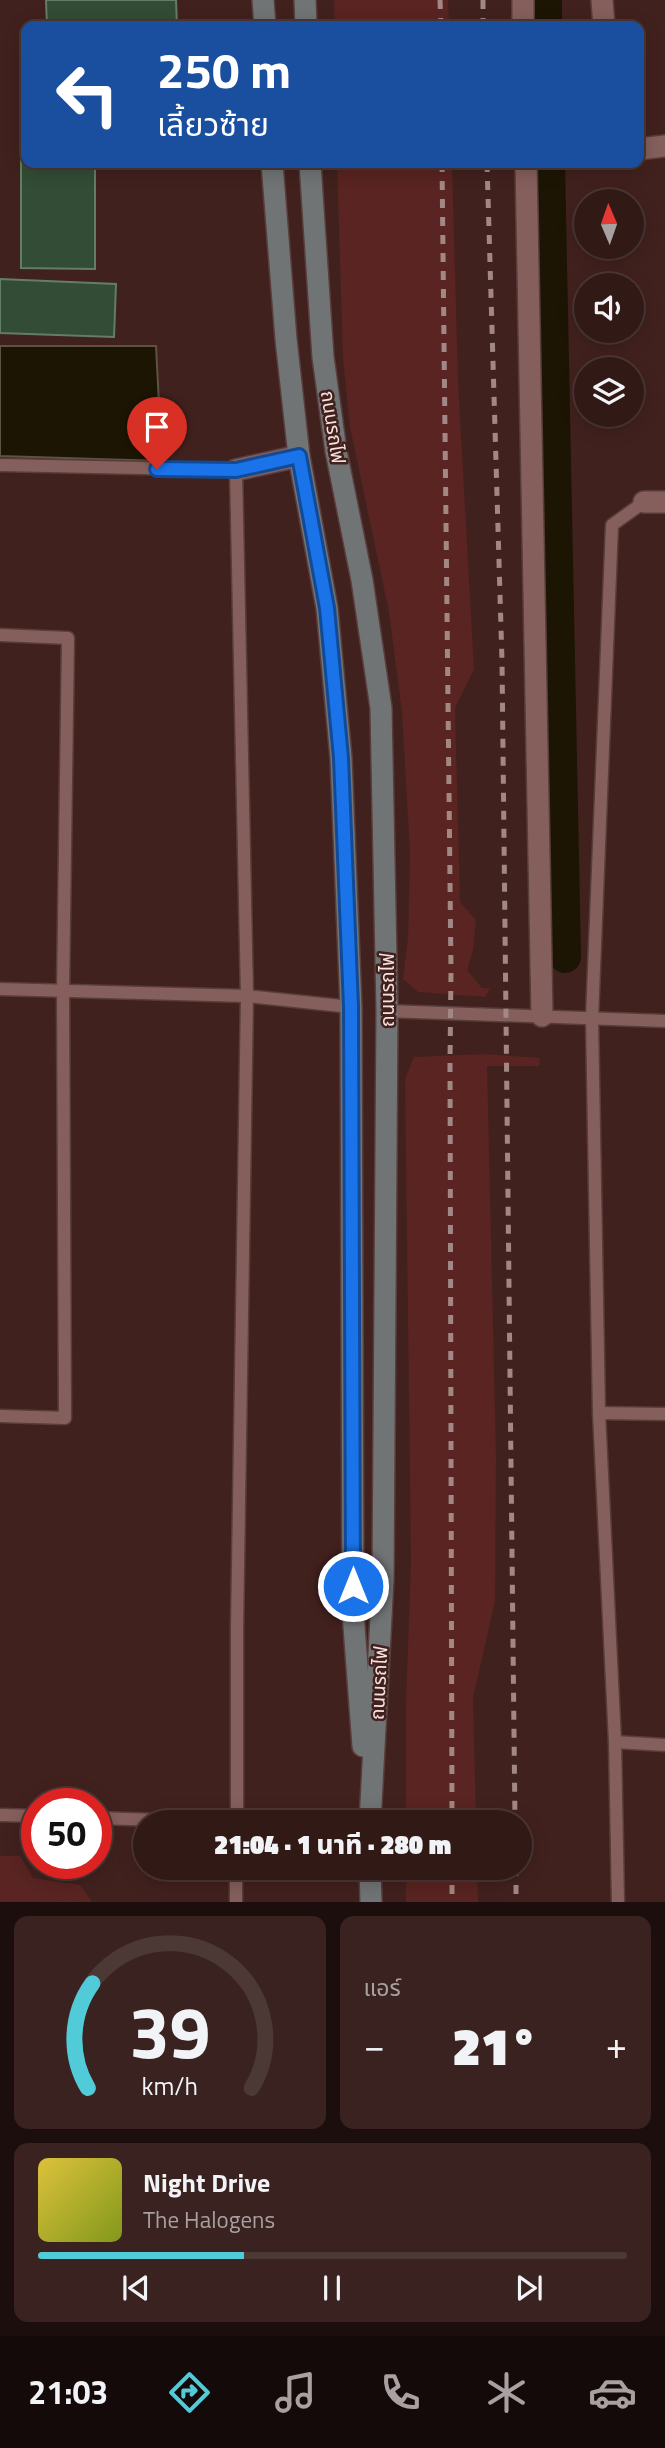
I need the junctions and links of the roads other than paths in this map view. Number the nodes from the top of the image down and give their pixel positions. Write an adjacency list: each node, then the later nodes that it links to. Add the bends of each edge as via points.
1 (263, 0): 5 (main road)
2 (305, 0): 6 (main road)
3 (523, 0): 7 (street)
4 (602, 0): 8 (street)
5 (265, 21)
6 (306, 21)
7 (523, 21)
8 (604, 21)
9 (665, 146): 10 (street)
10 (644, 148)
11 (272, 168): 14 (main road, ถนนรถไฟ)
12 (310, 168): 23 (main road, ถนนรถไฟ, via 325,370 381,708)
13 (526, 168): 24 (street)
14 (299, 456): 16 (street); 22 (main road, ถนนรถไฟ, via 327,608 341,758)
15 (0, 465): 16 (lane)
16 (236, 470): 21 (lane)
17 (655, 502): 25 (lane, via 612,525)
18 (0, 635): 20 (lane, via 68,638)
19 (0, 989): 20 (lane)
20 (63, 991): 21 (lane); 29 (lane, via 65,1418)
21 (247, 996): 22 (lane); 32 (lane)
22 (351, 1007): 33 (main road, ถนนรถไฟ, via 353,1613)
23 (387, 1011): 24 (lane); 34 (main road, ถนนรถไฟ, via 383,1579)
24 (542, 1016): 25 (lane)
25 (593, 1018): 26 (lane); 27 (lane)
26 (665, 1021)
27 (599, 1413): 28 (lane); 30 (lane)
28 (665, 1414)
29 (0, 1416)
30 (615, 1742): 31 (lane); 43 (lane)
31 (665, 1745)
32 (237, 1810)
33 (368, 1810)
34 (370, 1810)
35 (0, 1815): 36 (lane)
36 (21, 1816)
37 (112, 1819): 38 (lane)
38 (133, 1819)
39 (236, 1880): 41 (lane)
40 (370, 1880): 42 (main road)
41 (236, 1902)
42 (371, 1902)
43 (618, 1902)

